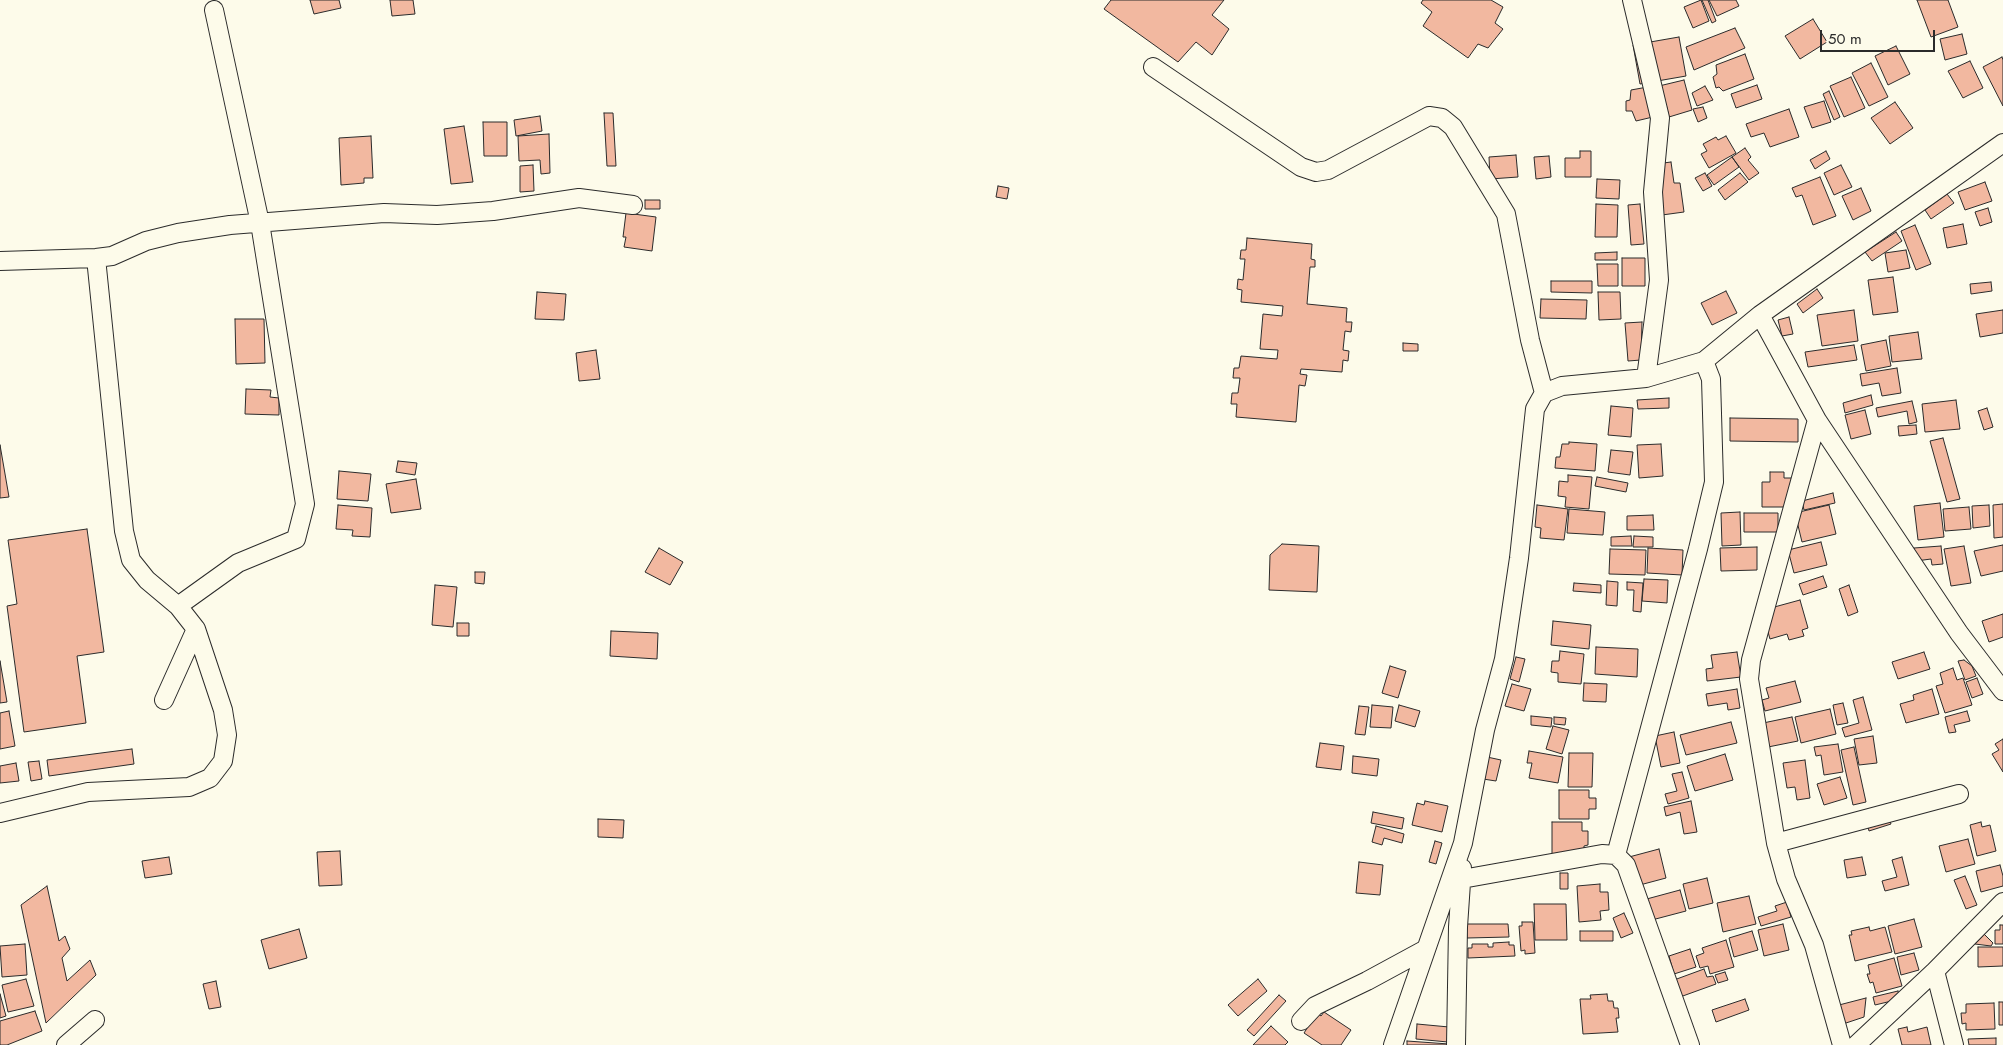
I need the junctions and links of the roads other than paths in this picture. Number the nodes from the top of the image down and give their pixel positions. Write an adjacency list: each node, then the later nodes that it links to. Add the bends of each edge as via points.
1 (1632, 0): 11 (street, via 1660,118 1653,192 1660,280)
2 (214, 10): 6 (street)
3 (1153, 67): 12 (street, via 1300,167 1316,172 1328,170 1429,116 1442,118 1453,127 1506,214 1530,340)
4 (2003, 143): 9 (street)
5 (632, 205): 6 (street, via 579,198 437,215 384,213)
6 (260, 223): 7 (street, via 178,232 112,256); 14 (street, via 305,504 296,538 238,563)
7 (96, 258): 8 (street); 14 (street, via 123,521 131,560 147,580)
8 (0, 261)
9 (1760, 315): 10 (street); 13 (street)
10 (1704, 361): 11 (street); 22 (street, via 1711,379 1714,482)
11 (1646, 378): 12 (street, via 1562,386)
12 (1544, 393): 20 (street, via 1535,410 1504,659 1485,730)
13 (1817, 420): 16 (street, via 1959,633); 21 (street, via 1751,660 1749,679)
14 (178, 606): 15 (street)
15 (196, 629): 17 (street); 19 (street, via 227,735 223,761 210,778 189,787 88,792)
16 (2003, 691)
17 (164, 700)
18 (1959, 794): 21 (street)
19 (0, 813)
20 (1462, 843): 23 (street); 25 (street)
21 (1776, 843): 33 (street, via 1786,879 1814,945)
22 (1616, 855): 23 (street, via 1602,854); 32 (street, via 1626,865)
23 (1462, 879): 31 (street)
24 (2003, 902): 26 (street)
25 (1426, 949): 28 (street, via 1315,1006); 30 (street)
26 (1935, 971): 34 (street); 35 (street)
27 (95, 1020): 29 (street)
28 (1301, 1021)
29 (66, 1045)
30 (1393, 1045)
31 (1456, 1045)
32 (1690, 1045)
33 (1842, 1045)
34 (1856, 1045)
35 (1954, 1045)

